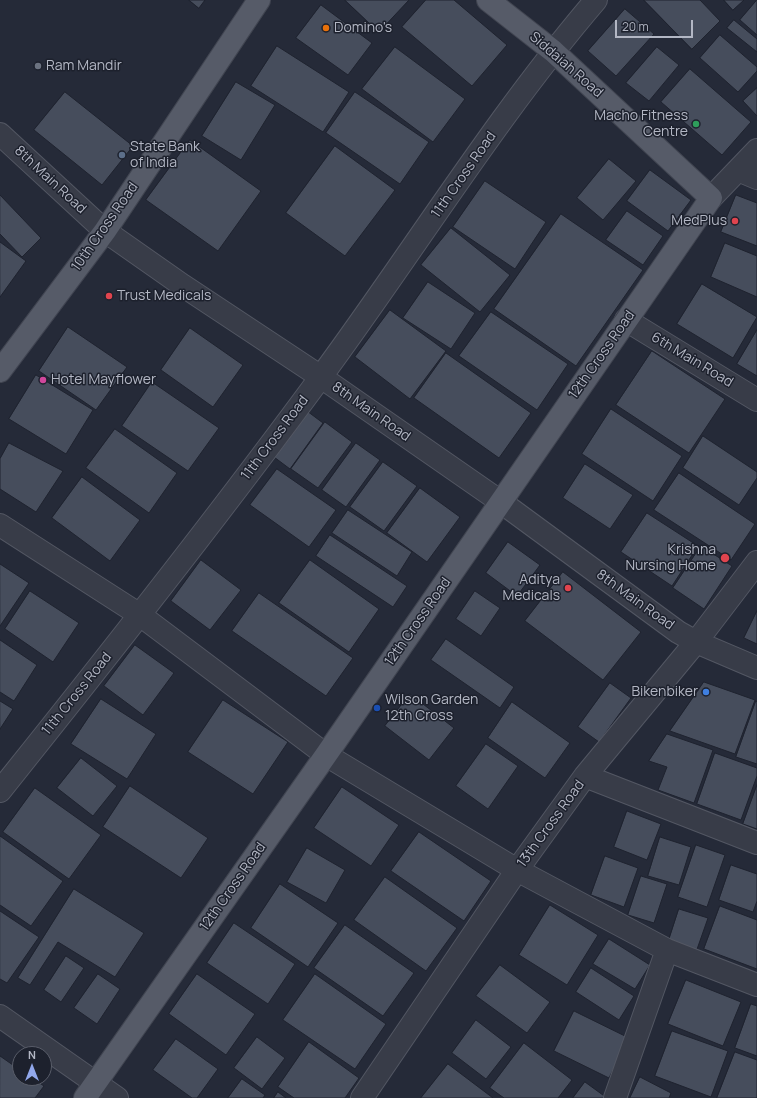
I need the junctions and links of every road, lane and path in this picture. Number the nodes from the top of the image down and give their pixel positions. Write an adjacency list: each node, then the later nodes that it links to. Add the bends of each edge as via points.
1 (259, 0): 9 (main road, 10th Cross Road)
2 (488, 0): 4 (main road, Siddaiah Road)
3 (596, 0): 4 (street, 11th Cross Road)
4 (553, 51): 8 (main road, Siddaiah Road); 12 (street, 11th Cross Road)
5 (0, 134): 9 (street, 8th Main Road)
6 (757, 150): 7 (street, 12th Cross Road)
7 (747, 174): 8 (street, 12th Cross Road)
8 (711, 198): 10 (main road, 12th Cross Road)
9 (105, 231): 11 (main road, 10th Cross Road); 12 (street, 8th Main Road)
10 (626, 320): 13 (street, 6th Main Road); 14 (main road, 12th Cross Road)
11 (0, 371)
12 (320, 377): 14 (street, 8th Main Road); 17 (street, 11th Cross Road)
13 (757, 400)
14 (501, 502): 18 (street, 8th Main Road, via 678,632); 20 (main road, 12th Cross Road)
15 (0, 525): 17 (street)
16 (757, 562): 18 (street, 13th Cross Road)
17 (140, 615): 20 (street); 22 (street, 11th Cross Road)
18 (696, 642): 19 (street, 8th Main Road); 21 (street, 13th Cross Road)
19 (757, 668)
20 (326, 755): 24 (street); 28 (main road, 12th Cross Road)
21 (585, 776): 23 (street); 24 (street, 13th Cross Road)
22 (0, 791)
23 (757, 843)
24 (517, 870): 25 (street); 30 (street, 13th Cross Road)
25 (667, 950): 26 (street); 31 (street)
26 (757, 984)
27 (0, 1016): 28 (street)
28 (90, 1091): 29 (street)
29 (117, 1098)
30 (362, 1098)
31 (615, 1098)

